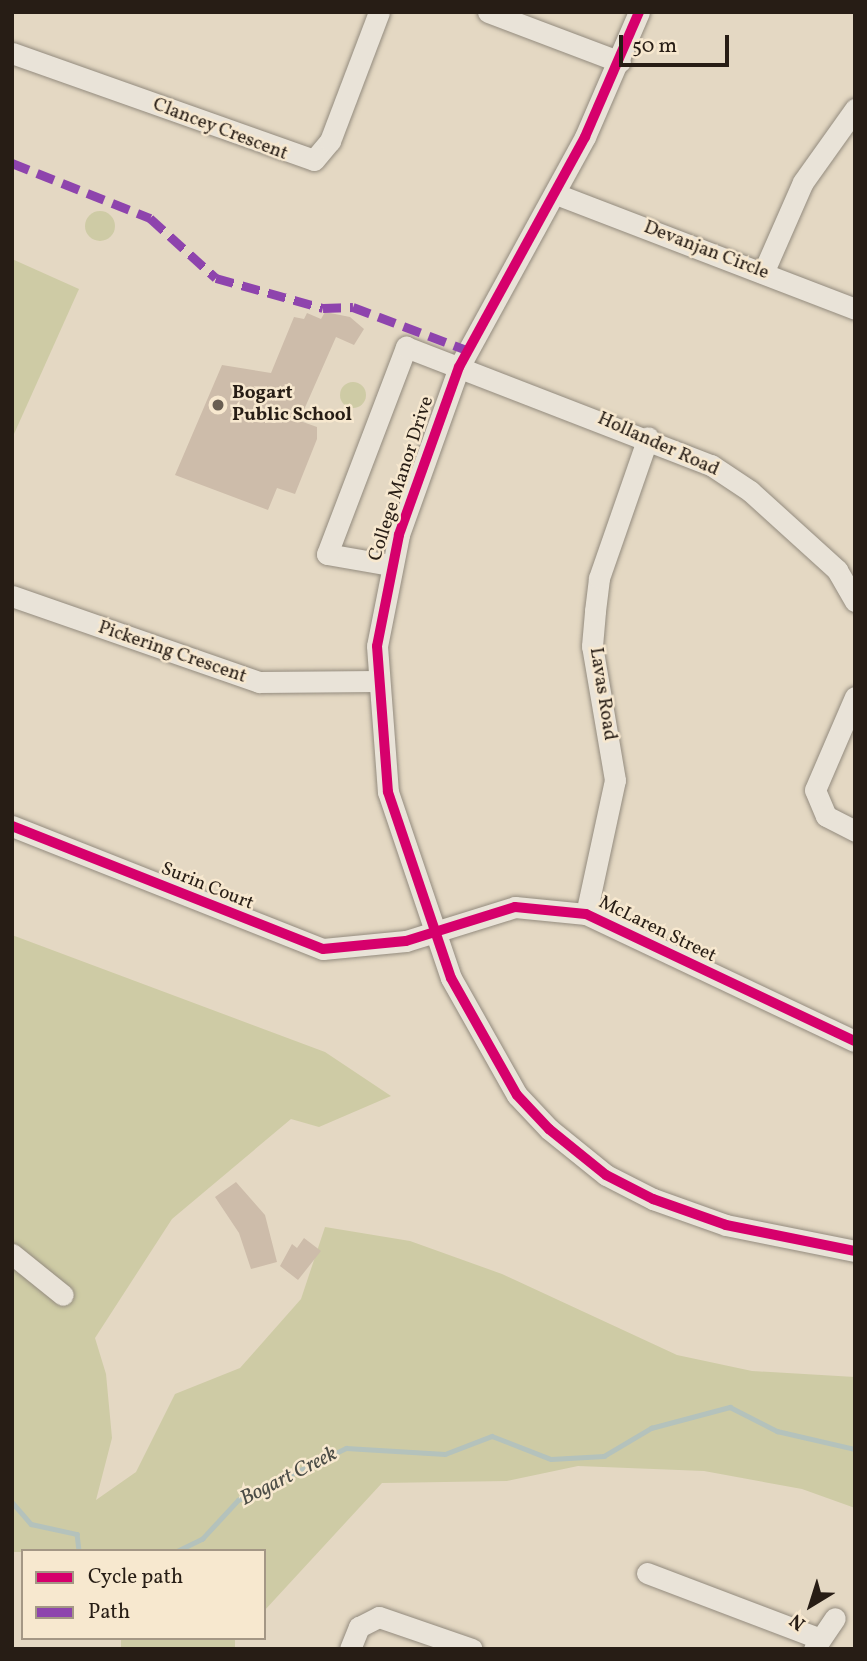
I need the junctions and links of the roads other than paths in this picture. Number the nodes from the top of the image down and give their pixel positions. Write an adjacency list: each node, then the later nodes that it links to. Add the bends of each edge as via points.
1 (379, 12): 4 (street, Clancey Crescent, via 330,141 314,160)
2 (488, 12): 5 (street)
3 (639, 12): 5 (street, College Manor Drive)
4 (12, 53)
5 (620, 62): 7 (street, College Manor Drive)
6 (855, 109): 8 (street, via 803,182)
7 (556, 194): 8 (street, Devanjan Circle); 10 (street, College Manor Drive)
8 (764, 273): 9 (street, Devanjan Circle)
9 (855, 309)
10 (459, 366): 11 (street, Hollander Road); 12 (street, College Manor Drive); 12 (street, Hollander Road, via 406,347 327,554)
11 (648, 437): 14 (street, Hollander Road, via 750,491 837,570); 19 (street, Lavas Road, via 596,600 592,646 615,780)
12 (390, 565): 15 (street, College Manor Drive)
13 (12, 596): 15 (street, Pickering Crescent, via 259,682)
14 (855, 601)
15 (378, 681): 20 (street, College Manor Drive, via 388,792)
16 (855, 696): 18 (street, via 815,790 826,816)
17 (12, 827): 20 (street, Surin Court, via 299,943 369,949)
18 (855, 831)
19 (586, 914): 20 (street, McLaren Street, via 515,907); 21 (street, McLaren Street)
20 (436, 934): 22 (street, College Manor Drive, via 471,1020 517,1095 606,1175 726,1224)
21 (855, 1041)
22 (855, 1251)
23 (12, 1254): 24 (street)
24 (63, 1295)
25 (647, 1573): 27 (street)
26 (835, 1618): 27 (street)
27 (816, 1643)
28 (350, 1649): 29 (street, via 359,1627 390,1618)
29 (472, 1649)

